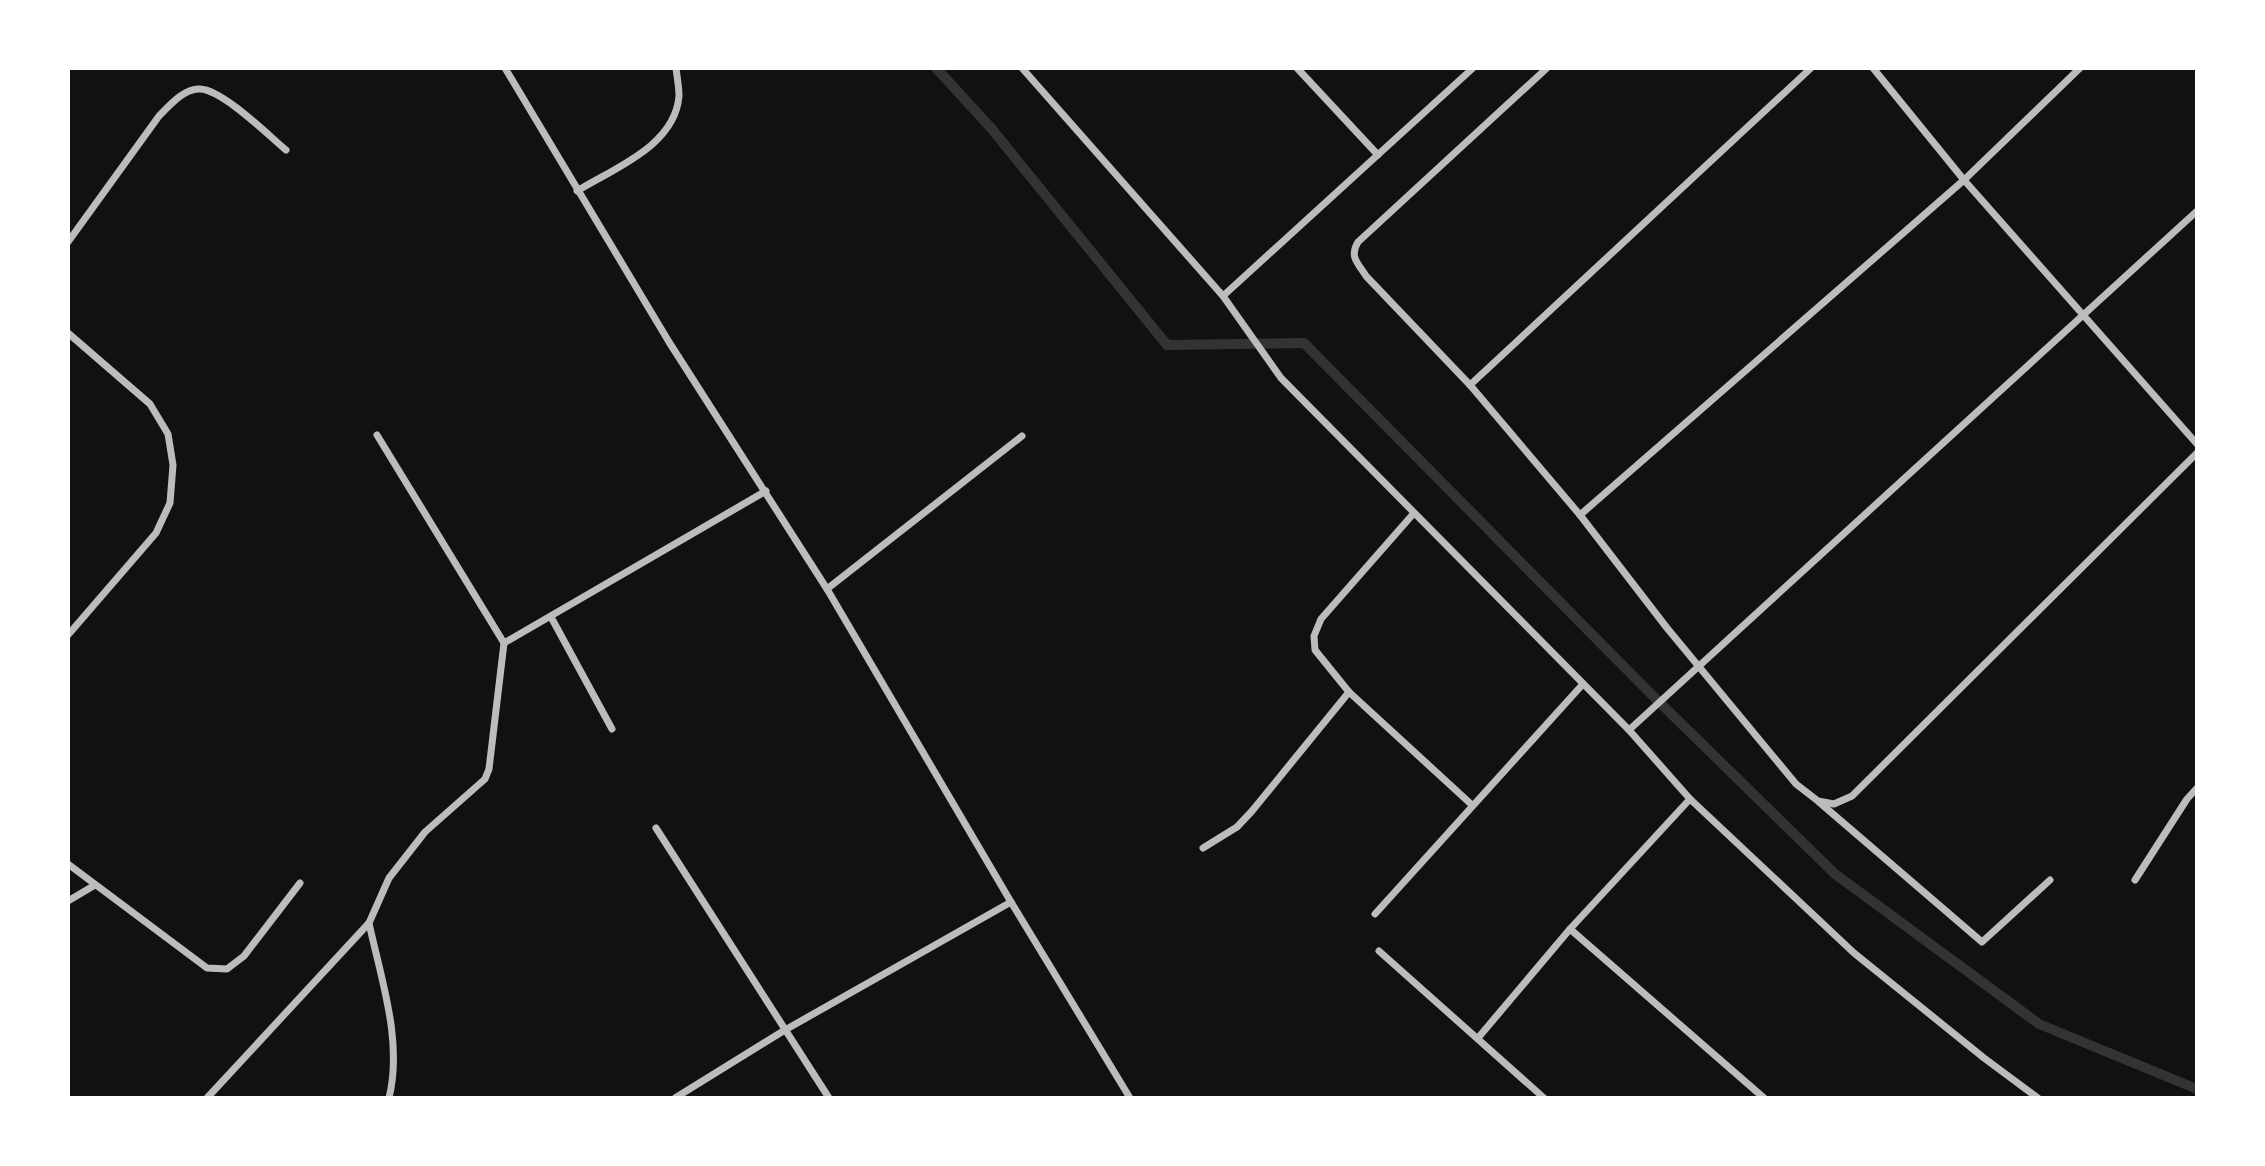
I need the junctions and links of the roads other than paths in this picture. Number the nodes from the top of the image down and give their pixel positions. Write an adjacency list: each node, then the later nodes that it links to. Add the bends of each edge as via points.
1 (505, 68): 13 (street)
2 (676, 68): 13 (street, via 679,95 665,130 650,147)
3 (1022, 68): 16 (street)
4 (1297, 68): 11 (street)
5 (1473, 68): 11 (street)
6 (1547, 68): 19 (street, via 1353,251 1366,276)
7 (1811, 68): 19 (street)
8 (1873, 68): 12 (street)
9 (2080, 68): 12 (street)
10 (286, 150): 15 (street, via 227,100 200,89 176,99)
11 (1378, 155): 16 (street)
12 (1964, 180): 17 (street); 26 (street)
13 (577, 191): 24 (street)
14 (2197, 211): 17 (street)
15 (68, 242)
16 (1223, 296): 25 (street, via 1281,378)
17 (2082, 314): 22 (street); 31 (street)
18 (68, 333): 29 (street, via 150,404 168,434 173,465 170,503 156,533)
19 (1470, 385): 26 (street)
20 (377, 435): 30 (street)
21 (1022, 436): 27 (street)
22 (2197, 444)
23 (2197, 453): 38 (street, via 1852,796 1835,804)
24 (766, 491): 27 (street); 28 (street)
25 (1414, 513): 32 (street); 33 (street, via 1321,619 1314,636 1315,650)
26 (1580, 515): 31 (street)
27 (827, 589): 48 (street)
28 (551, 617): 30 (street); 34 (street)
29 (68, 635)
30 (504, 643): 50 (street, via 485,779 425,832 389,878)
31 (1698, 665): 35 (street); 38 (street, via 1796,784)
32 (1583, 684): 35 (street); 39 (street)
33 (1349, 692): 39 (street); 41 (street, via 1252,811 1237,827)
34 (612, 729)
35 (1629, 730): 37 (street)
36 (2197, 788): 44 (street)
37 (1690, 799): 51 (street); 62 (street, via 1854,953)
38 (1818, 801): 43 (street, via 1982,942)
39 (1472, 805): 49 (street)
40 (656, 828): 53 (street)
41 (1203, 848)
42 (68, 864): 46 (street)
43 (2050, 880)
44 (2135, 880)
45 (300, 883): 46 (street, via 244,956 227,969 207,968)
46 (95, 885): 47 (street)
47 (68, 901)
48 (1011, 902): 53 (street); 59 (street)
49 (1374, 914)
50 (369, 923): 55 (street); 56 (street, via 393,1039 394,1077)
51 (1570, 929): 54 (street); 61 (street)
52 (1379, 951): 54 (street)
53 (785, 1030): 57 (street); 58 (street)
54 (1478, 1038): 60 (street)
55 (207, 1098)
56 (388, 1098)
57 (675, 1098)
58 (829, 1098)
59 (1130, 1098)
60 (1544, 1098)
61 (1763, 1098)
62 (2038, 1098)

